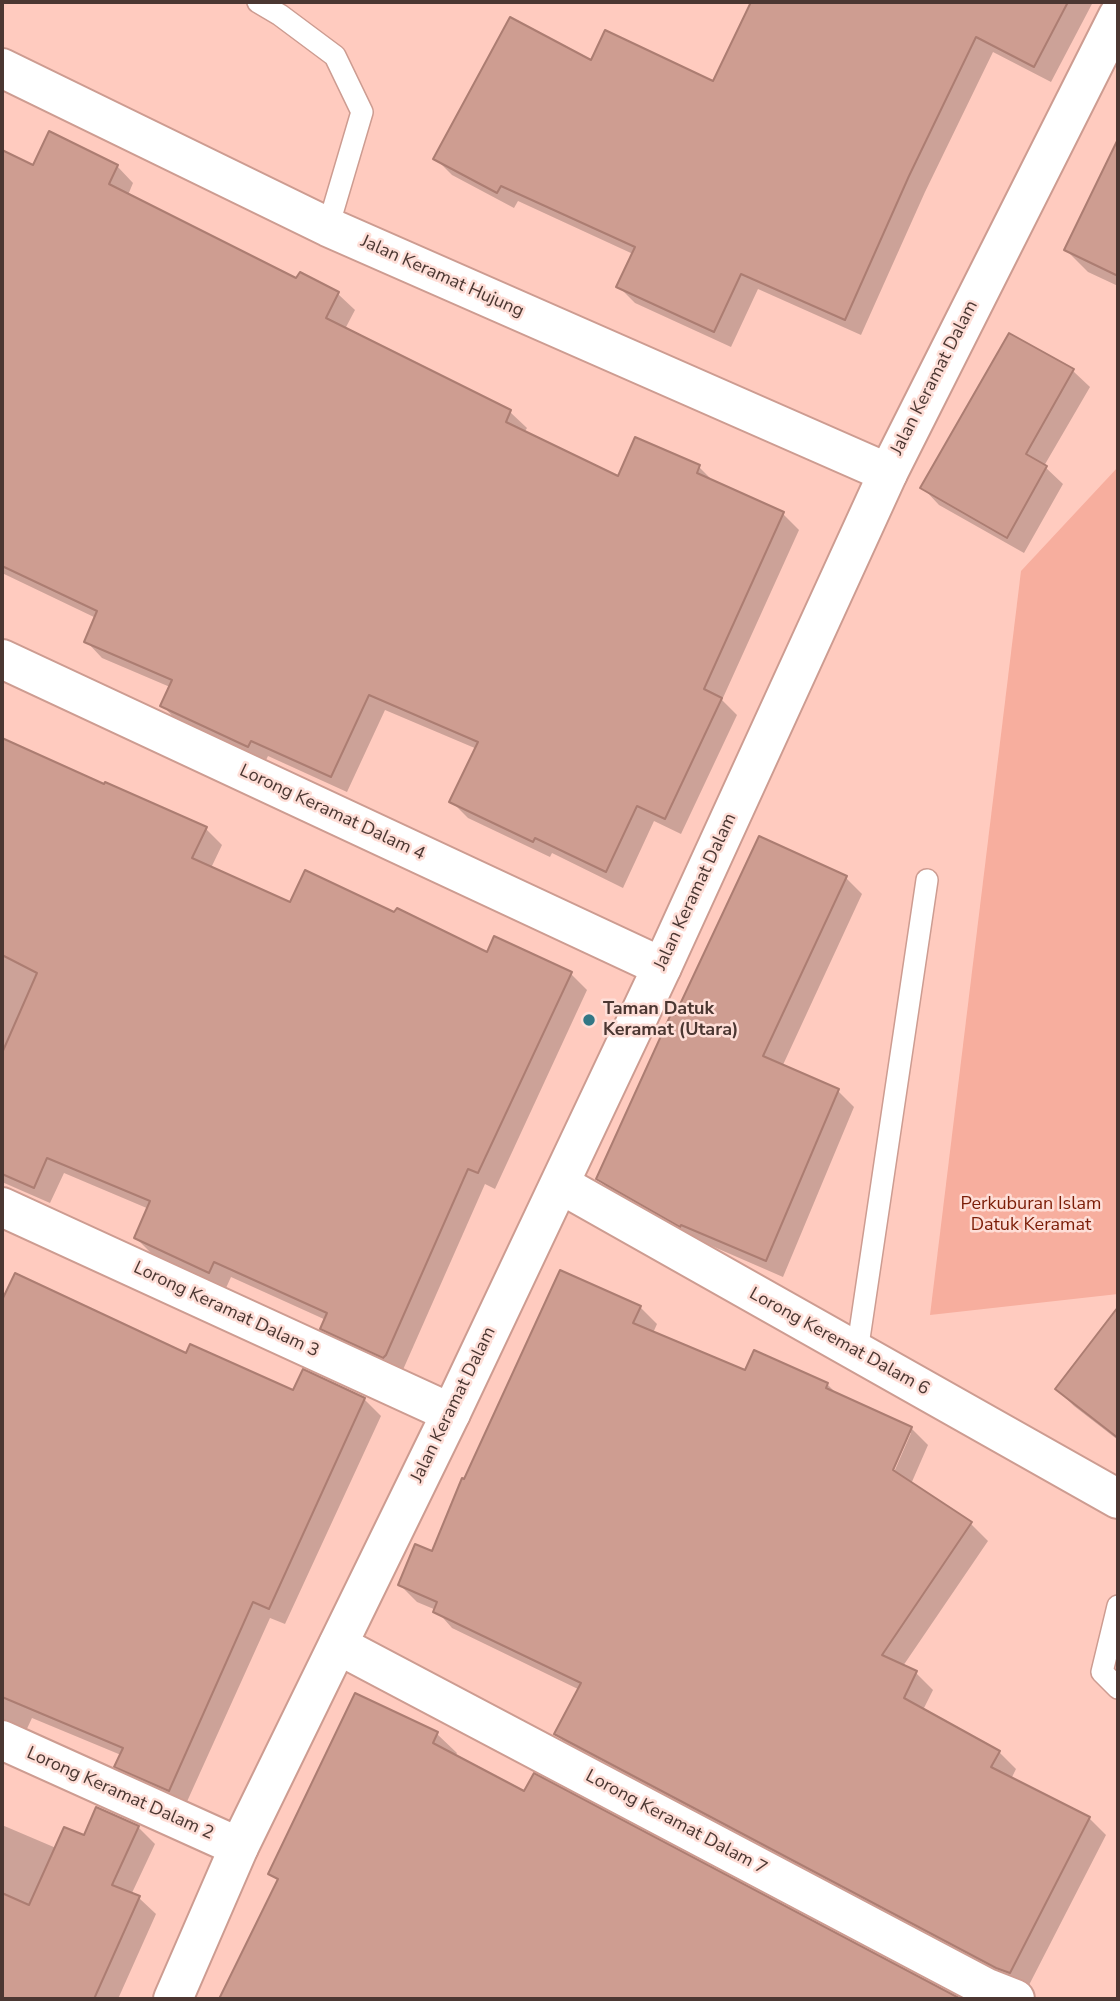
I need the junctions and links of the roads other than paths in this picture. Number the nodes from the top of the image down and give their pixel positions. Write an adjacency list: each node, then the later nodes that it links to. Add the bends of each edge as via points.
1 (258, 2): 4 (lane, via 335,56 362,112)
2 (1118, 16): 5 (street, Jalan Keramat Dalam)
3 (2, 68): 4 (street, Jalan Keramat Hujung)
4 (328, 227): 5 (street, Jalan Keramat Hujung)
5 (888, 472): 8 (street, Jalan Keramat Dalam)
6 (2, 659): 8 (street, Lorong Keramat Dalam 4)
7 (927, 880): 11 (lane)
8 (662, 967): 9 (street, Jalan Keramat Dalam)
9 (560, 1184): 11 (street, Lorong Keremat Dalam 6); 12 (street, Jalan Keramat Dalam)
10 (2, 1207): 12 (street, Lorong Keramat Dalam 3)
11 (857, 1352): 13 (street, Lorong Keremat Dalam 6)
12 (451, 1413): 15 (street, Jalan Keramat Dalam)
13 (1118, 1499)
14 (1118, 1606): 16 (lane, via 1101,1672)
15 (338, 1644): 18 (street, Jalan Keramat Dalam); 20 (street, Lorong Keramat Dalam 7, via 987,1989)
16 (1118, 1688)
17 (2, 1740): 18 (street, Lorong Keramat Dalam 2)
18 (239, 1847): 19 (street, Jalan Keramat Dalam)
19 (173, 1999)
20 (1015, 1999)

